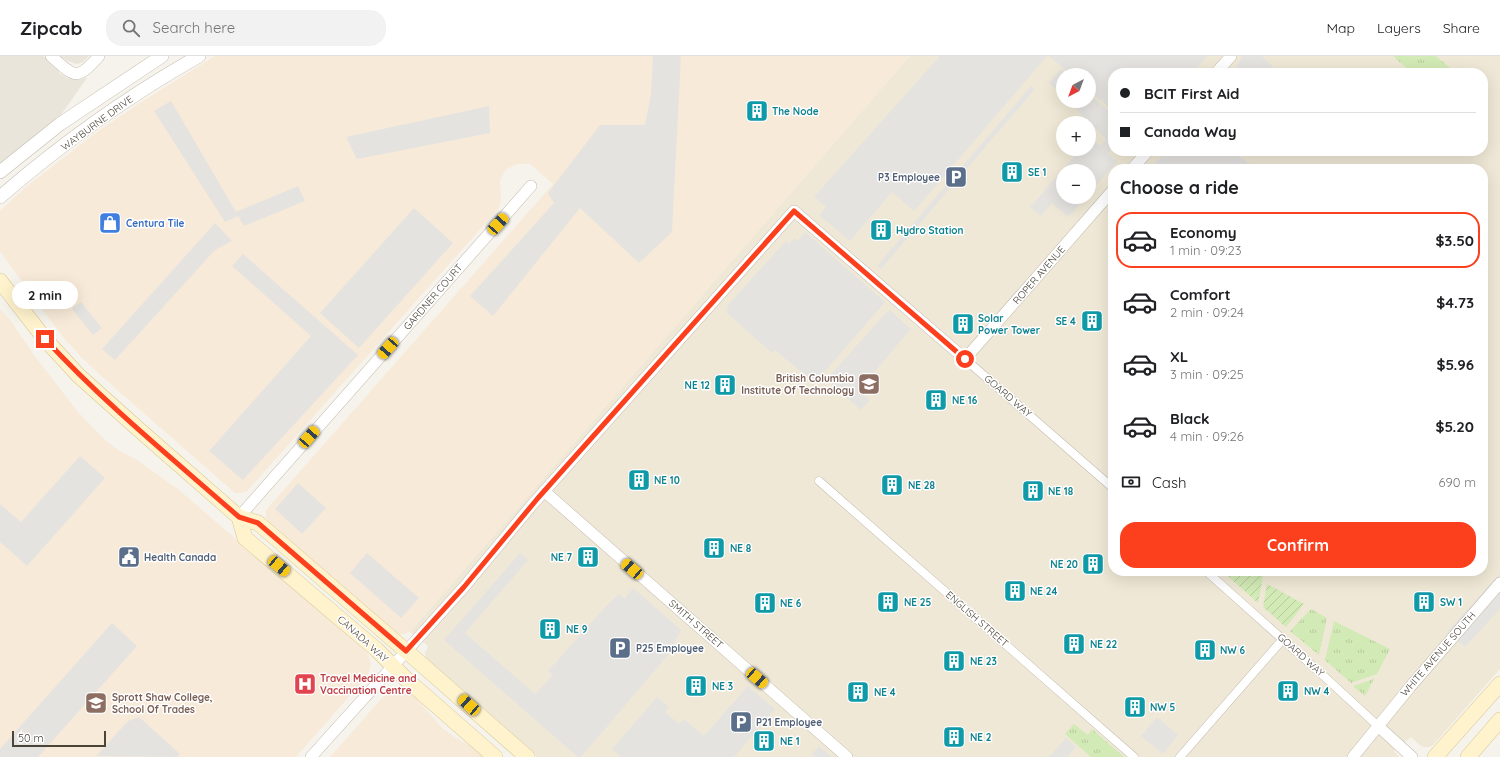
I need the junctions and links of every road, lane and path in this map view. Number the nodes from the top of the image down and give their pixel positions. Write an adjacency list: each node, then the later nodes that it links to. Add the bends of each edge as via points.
1 (51, 56): 2 (street, via 76,74 84,72)
2 (99, 56)
3 (162, 56): 9 (street, WAYBURNE DRIVE, via 60,124)
4 (199, 56): 12 (street, WAYBURNE DRIVE, via 96,123 42,162)
5 (1231, 56): 6 (street)
6 (1220, 68)
7 (1144, 156): 8 (street)
8 (1136, 164)
9 (0, 172)
10 (531, 186): 18 (street, GARDNER COURT)
11 (1108, 196): 14 (street, ROPER AVENUE)
12 (0, 197)
13 (0, 281): 18 (main road, CANADA WAY, via 45,339 78,375)
14 (965, 359): 16 (street, GOARD WAY); 17 (street, GOARD WAY, via 794,211)
15 (819, 481): 31 (street, ENGLISH STREET)
16 (1108, 484)
17 (544, 491): 22 (street, via 464,587); 30 (street, SMITH STREET)
18 (239, 517): 22 (main road, CANADA WAY, via 258,523); 23 (main road, CANADA WAY, via 245,538 377,650)
19 (1212, 576): 21 (street, GOARD WAY)
20 (1500, 583): 26 (street, WHITE AVENUE SOUTH)
21 (1283, 639): 26 (street, GOARD WAY); 32 (street)
22 (406, 651): 23 (street); 29 (main road, CANADA WAY)
23 (392, 666): 27 (street); 28 (main road, CANADA WAY)
24 (1500, 684): 35 (main road)
25 (1500, 720): 36 (main road)
26 (1378, 726): 33 (street, WHITE AVENUE SOUTH); 34 (street, GOARD WAY)
27 (311, 757)
28 (495, 757)
29 (527, 757)
30 (847, 757)
31 (1134, 757)
32 (1180, 757)
33 (1353, 757)
34 (1412, 757)
35 (1435, 757)
36 (1468, 757)

